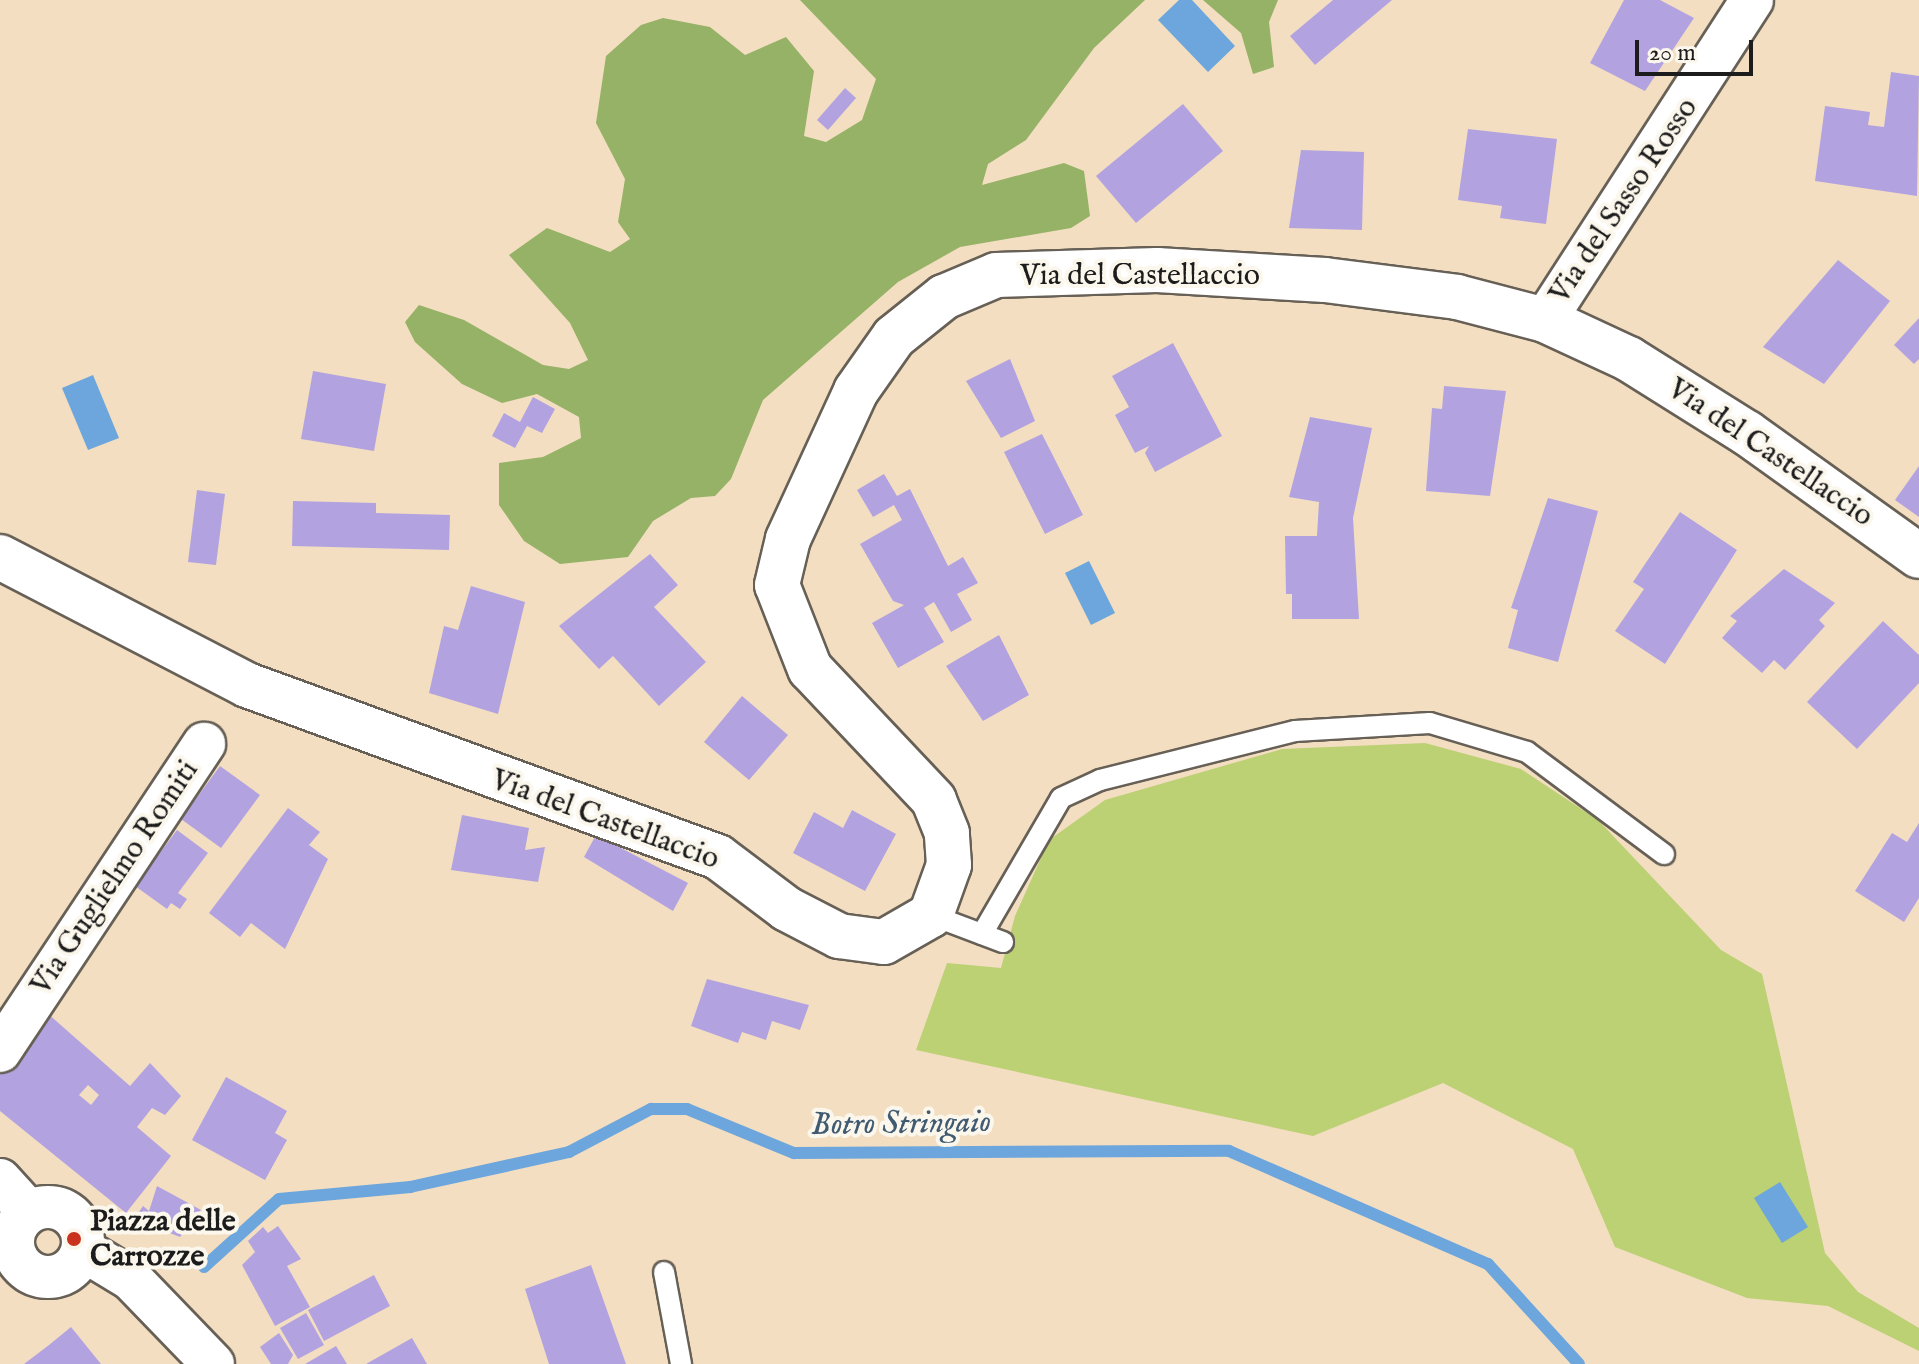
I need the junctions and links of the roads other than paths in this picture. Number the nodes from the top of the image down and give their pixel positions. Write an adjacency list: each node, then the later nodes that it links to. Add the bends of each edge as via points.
1 (1752, 0): 2 (street, Via del Sasso Rosso)
2 (1545, 320): 3 (street, Via del Castellaccio, via 1629,359 1747,433); 7 (street, Via del Castellaccio, via 1457,297 1325,280 1075,271 996,275 944,297 894,337 818,466 777,585 810,669 934,800 949,865)
3 (1919, 556)
4 (0, 557): 7 (street, Via del Castellaccio, via 247,685 718,857 787,909 839,936 884,942)
5 (204, 744): 10 (street, Via Guglielmo Romiti)
6 (1664, 854): 8 (lane, via 1527,752 1430,723 1295,731 1100,780 1061,798 1033,835)
7 (931, 915): 8 (lane)
8 (982, 934): 9 (lane)
9 (1003, 942)
10 (0, 1051)
11 (0, 1180): 12 (street)
12 (29, 1212): 13 (street, via 49,1206 69,1213 82,1229); 15 (street, via 13,1237)
13 (83, 1250): 15 (street, via 56,1277); 16 (street, via 131,1279)
14 (664, 1272): 17 (lane)
15 (10, 1279)
16 (208, 1359)
17 (681, 1364)

